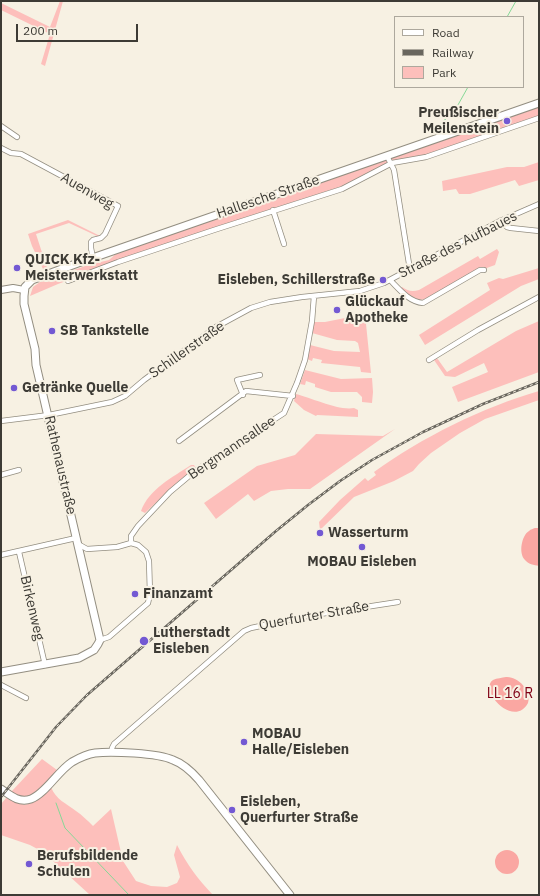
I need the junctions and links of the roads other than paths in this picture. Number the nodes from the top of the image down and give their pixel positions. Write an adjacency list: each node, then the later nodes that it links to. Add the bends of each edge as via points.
1 (539, 103): 6 (main road, Hallesche Straße)
2 (539, 118): 7 (street, Hallesche Straße, via 426,157)
3 (1, 126): 4 (street)
4 (17, 137)
5 (1, 148): 13 (street, Auenweg, via 21,154 118,206 105,234 91,242)
6 (387, 156): 7 (street); 13 (main road, Hallesche Straße)
7 (392, 163): 9 (street, Hallesche Straße, via 342,189); 14 (street)
8 (539, 204): 10 (street, Straße des Aufbaues)
9 (273, 210): 12 (street); 17 (street, Hallesche Straße)
10 (500, 221): 11 (street, via 507,227); 14 (street, Straße des Aufbaues)
11 (539, 231)
12 (284, 244)
13 (93, 258): 20 (main road, Hallesche Straße, via 32,280)
14 (410, 270): 16 (street, Straße des Aufbaues)
15 (484, 270): 16 (street, via 422,303 412,300)
16 (390, 280): 18 (street, Straße des Aufbaues)
17 (68, 281)
18 (378, 285): 21 (street, Schillerstraße, via 360,291)
19 (1, 290): 20 (street)
20 (24, 290): 27 (main road, Rathenaustraße, via 39,380)
21 (314, 296): 26 (street, Bergmannsallee, via 308,348); 27 (street, Schillerstraße, via 270,302 251,308 216,327 125,396 112,402)
22 (539, 297): 23 (street)
23 (429, 360)
24 (260, 375): 25 (street, via 237,380)
25 (243, 395): 26 (street, via 246,391); 29 (street)
26 (293, 396): 33 (street, Bergmannsallee, via 284,413 195,472 170,492 138,526 131,536)
27 (48, 415): 28 (street, Schillerstraße); 32 (main road, Rathenaustraße)
28 (1, 421)
29 (179, 441)
30 (19, 470): 31 (street)
31 (1, 475)
32 (77, 541): 34 (street); 35 (street); 37 (main road, Rathenaustraße)
33 (130, 543): 34 (street, via 117,547); 39 (street, via 138,545 146,552 149,561 149,600 114,633)
34 (87, 549): 37 (street)
35 (19, 552): 36 (street); 40 (street, Birkenweg)
36 (1, 555)
37 (81, 557): 39 (main road, Rathenaustraße)
38 (398, 602): 44 (street, Querfurter Straße, via 307,616 244,631 114,745)
39 (100, 640): 40 (main road, via 97,647 83,657)
40 (45, 665): 41 (main road)
41 (1, 672)
42 (1, 685): 43 (street)
43 (26, 698)
44 (112, 753): 45 (main road, via 92,754 73,761 40,793 30,799 19,800); 46 (main road, via 161,756 187,768)
45 (1, 789)
46 (290, 895)

